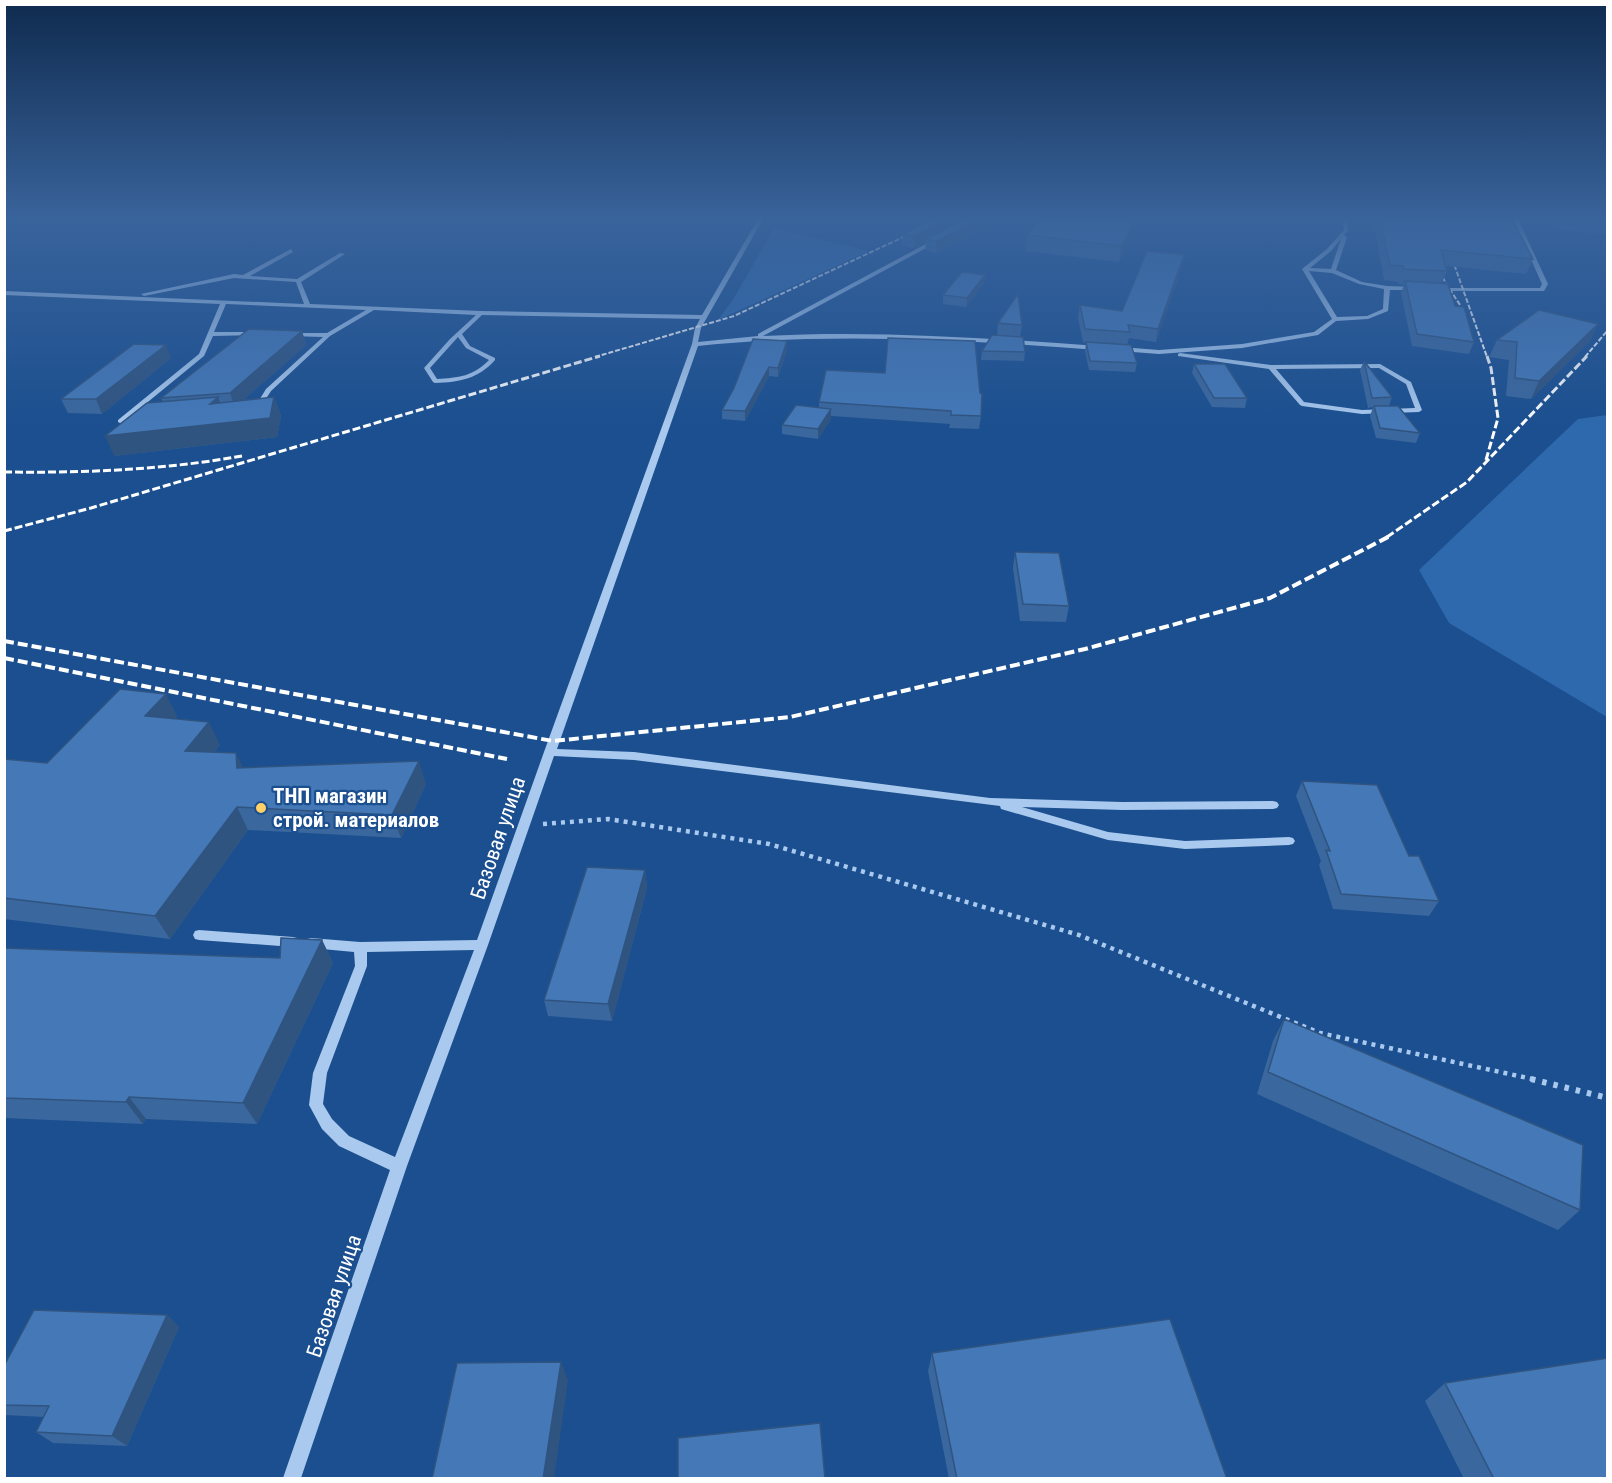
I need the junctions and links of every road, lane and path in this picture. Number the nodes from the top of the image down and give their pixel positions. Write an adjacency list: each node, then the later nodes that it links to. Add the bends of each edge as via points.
1 (174, 288): 12 (street)
2 (301, 288): 14 (street)
3 (720, 288): 17 (street, Базовая улица)
4 (848, 288): 24 (street)
5 (1317, 288): 18 (street)
6 (1387, 288): 18 (street, via 1386,310 1380,314)
7 (1390, 288): 9 (street)
8 (1543, 288): 10 (street)
9 (1420, 290)
10 (1430, 290)
11 (4, 293): 12 (street)
12 (125, 298): 13 (street)
13 (224, 302): 14 (street); 19 (street)
14 (307, 305): 15 (street)
15 (374, 308): 16 (street); 23 (street)
16 (481, 313): 17 (street); 22 (street)
17 (703, 317): 25 (street, Базовая улица)
18 (1335, 319): 28 (street, via 1316,334)
19 (210, 334): 20 (street); 31 (street, via 202,355 120,421)
20 (269, 334)
21 (281, 334): 23 (street)
22 (459, 334): 22 (street, via 427,368 435,381 465,380 493,359 468,347)
23 (328, 335): 30 (street, via 268,390 256,410)
24 (758, 336): 25 (street); 26 (street, via 832,333 950,337)
25 (695, 344): 32 (street, Базовая улица)
26 (1101, 348)
27 (1113, 349): 28 (street)
28 (1159, 352): 29 (street)
29 (1271, 367): 29 (street, via 1380,366 1409,383 1419,410 1362,412 1302,404)
30 (244, 411)
31 (142, 420)
32 (549, 752): 33 (street, via 634,756); 35 (street, Базовая улица)
33 (990, 802): 34 (street); 36 (street, via 1108,836 1185,846)
34 (1273, 805)
35 (524, 825): 38 (street, Базовая улица); 40 (path, via 608,819 769,844 1078,935 1320,1033)
36 (1289, 841)
37 (199, 935): 39 (street)
38 (482, 945): 39 (street); 41 (street, Базовая улица)
39 (360, 947): 41 (street, via 361,966 320,1073 316,1105 327,1125 344,1141)
40 (1608, 1098)
41 (399, 1166): 42 (street, Базовая улица)
42 (292, 1479)

